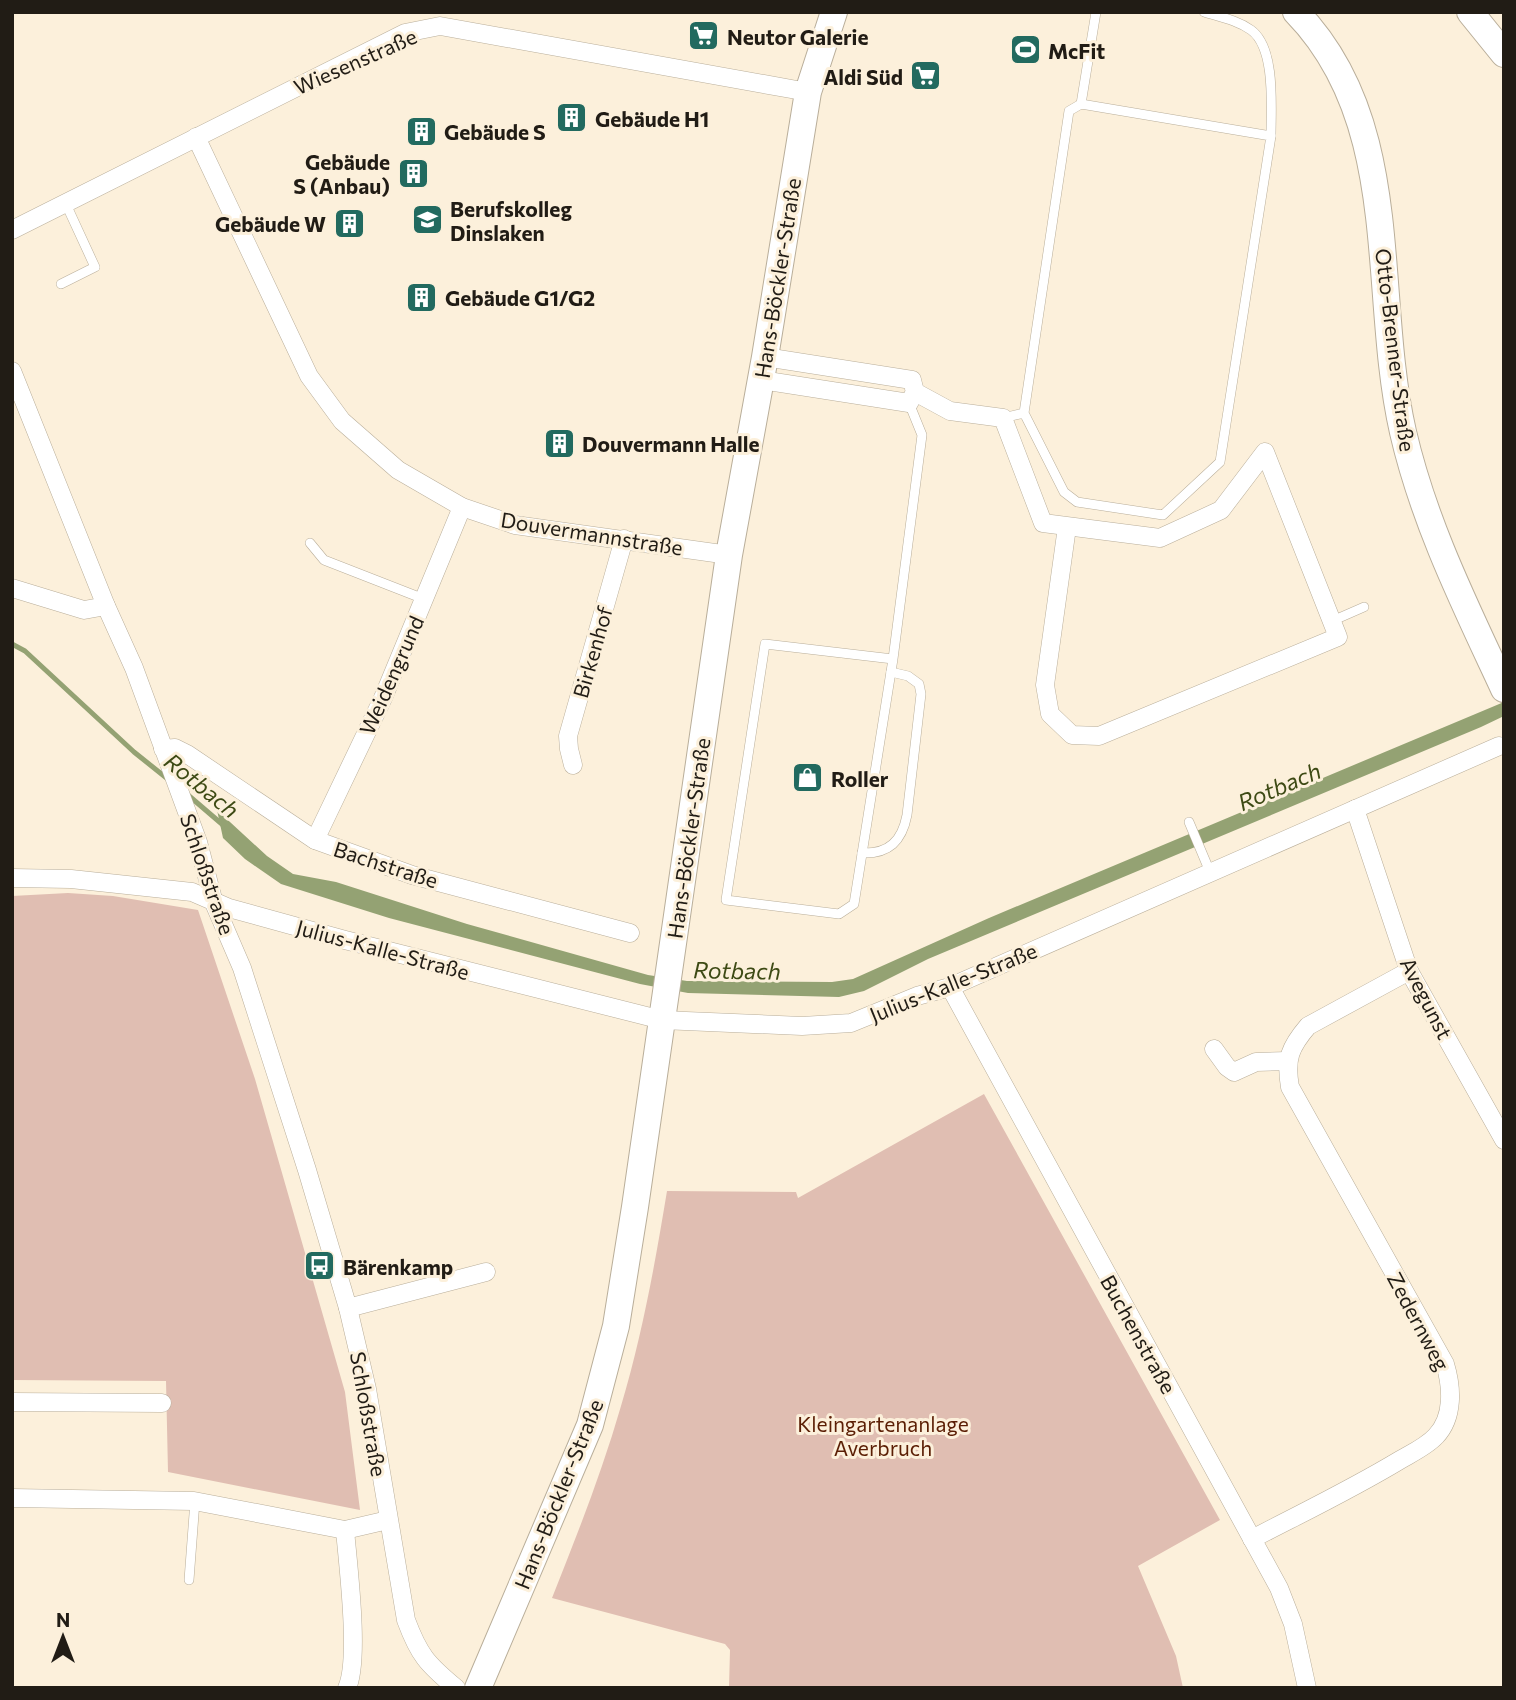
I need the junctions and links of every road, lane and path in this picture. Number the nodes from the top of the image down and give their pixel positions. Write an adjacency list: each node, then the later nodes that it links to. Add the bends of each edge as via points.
1 (834, 12): 8 (main road, Hans-Böckler-Straße)
2 (1096, 12): 9 (lane)
3 (1205, 12): 10 (lane, via 1239,23 1254,32 1262,45 1269,65)
4 (1470, 12): 7 (main road)
5 (1309, 16): 32 (main road, Otto-Brenner-Straße, via 1344,84 1374,175 1402,429 1417,490 1441,555)
6 (441, 19): 8 (street, Wiesenstraße); 11 (street, Wiesenstraße)
7 (1504, 54)
8 (808, 92): 15 (main road, Hans-Böckler-Straße)
9 (1081, 104): 10 (lane); 18 (lane, via 1069,111)
10 (1271, 136): 18 (lane, via 1220,462 1163,515 1095,507 1064,492)
11 (196, 137): 12 (street, Wiesenstraße); 20 (street, Douvermannstraße, via 310,376 342,421 398,470)
12 (65, 202): 13 (street, Wiesenstraße); 14 (lane, via 95,267)
13 (12, 230)
14 (61, 284)
15 (763, 368): 17 (street); 24 (main road, Hans-Böckler-Straße)
16 (12, 371): 27 (street, Schloßstraße)
17 (912, 392): 19 (street, via 950,411); 30 (lane, via 922,435)
18 (1024, 413): 19 (lane)
19 (1003, 418): 21 (street, via 1042,523)
20 (462, 507): 22 (street, Douvermannstraße, via 515,525); 26 (street, Weidengrund)
21 (1067, 527): 29 (street, via 1160,538 1221,510 1268,449); 29 (street, via 1045,685 1050,714 1072,735 1099,736 1338,637)
22 (624, 540): 24 (street, Douvermannstraße); 35 (street, Birkenhof, via 568,736)
23 (310, 543): 26 (lane, via 324,560)
24 (729, 555): 46 (main road, Hans-Böckler-Straße)
25 (12, 588): 27 (street, via 84,610)
26 (424, 599): 38 (street, Weidengrund)
27 (106, 606): 34 (street, Schloßstraße)
28 (1364, 607): 29 (lane)
29 (1332, 621)
30 (893, 659): 31 (lane); 39 (lane, via 765,644 726,900 839,914 854,904)
31 (891, 673): 39 (lane); 39 (lane, via 908,676 919,684 921,694 907,815 899,840 888,849)
32 (1504, 689)
33 (1499, 747): 36 (street, Julius-Kalle-Straße)
34 (163, 749): 38 (street, Bachstraße, via 187,754); 42 (street, Schloßstraße, via 198,842)
35 (573, 765)
36 (1355, 809): 40 (street, Julius-Kalle-Straße); 44 (street, Avegunst)
37 (1189, 822): 40 (lane)
38 (315, 840): 43 (street, Bachstraße, via 412,874)
39 (862, 853)
40 (1210, 873): 45 (street, Julius-Kalle-Straße)
41 (12, 878): 42 (street, Julius-Kalle-Straße, via 71,879 192,892)
42 (214, 903): 46 (street, Julius-Kalle-Straße, via 345,940); 51 (street, Schloßstraße, via 242,968)
43 (630, 933)
44 (1409, 971): 48 (street, via 1308,1026); 49 (street, Avegunst)
45 (950, 987): 46 (street, Julius-Kalle-Straße, via 851,1023 802,1026); 58 (street, Buchenstraße)
46 (663, 1010): 62 (main road, Hans-Böckler-Straße, via 616,1326 590,1425)
47 (1214, 1049): 48 (street, via 1234,1072 1256,1062)
48 (1287, 1061): 58 (street, Zedernweg, via 1290,1087 1445,1364 1451,1398 1444,1423 1423,1446)
49 (1504, 1140)
50 (486, 1272): 51 (street)
51 (348, 1308): 56 (street, Schloßstraße, via 368,1389)
52 (12, 1402): 53 (street)
53 (162, 1403)
54 (12, 1498): 55 (street)
55 (195, 1501): 57 (street); 59 (lane)
56 (388, 1520): 57 (street); 61 (street, Schloßstraße, via 406,1620 415,1644 428,1665)
57 (345, 1530): 60 (street, via 352,1626)
58 (1252, 1539): 63 (street, Buchenstraße, via 1293,1625)
59 (189, 1580)
60 (347, 1688)
61 (456, 1688)
62 (478, 1688)
63 (1307, 1688)

